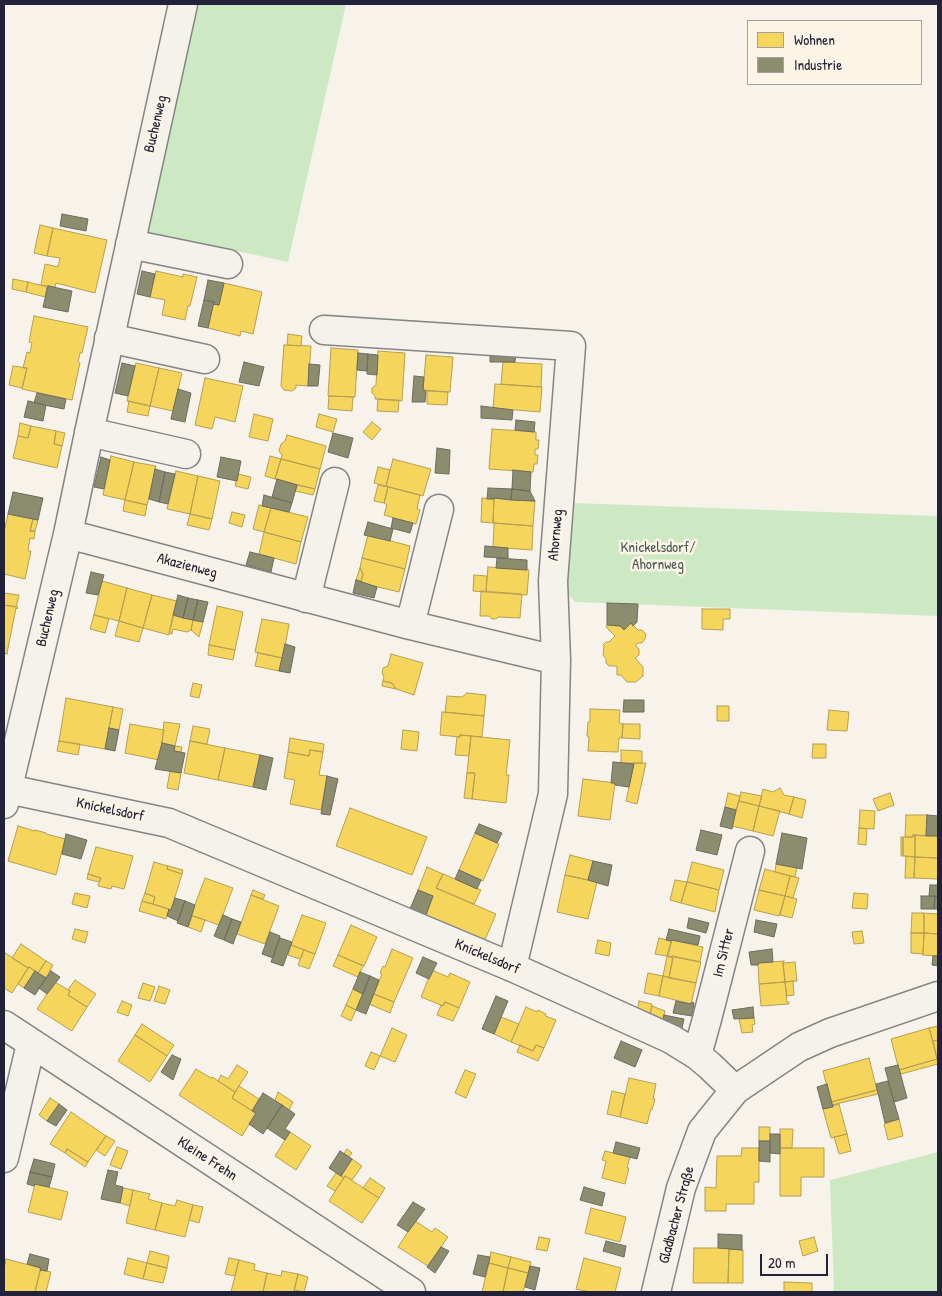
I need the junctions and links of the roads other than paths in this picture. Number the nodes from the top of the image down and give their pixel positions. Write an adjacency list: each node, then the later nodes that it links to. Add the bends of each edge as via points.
1 (183, 4): 2 (street, Buchenweg)
2 (130, 244): 3 (street); 5 (street, Buchenweg)
3 (228, 264)
4 (324, 330): 14 (street, Ahornweg, via 571,346 553,581)
5 (109, 338): 6 (street); 7 (street, Buchenweg)
6 (205, 358)
7 (89, 432): 8 (street); 11 (street, Buchenweg)
8 (186, 454)
9 (335, 482): 12 (street)
10 (439, 509): 13 (street)
11 (68, 534): 12 (street, Akazienweg); 15 (street, Buchenweg)
12 (306, 598): 13 (street, Akazienweg)
13 (410, 625): 14 (street, Akazienweg)
14 (556, 660): 17 (street, Ahornweg, via 553,794)
15 (6, 796): 17 (street, Knickelsdorf, via 169,822)
16 (750, 851): 21 (street, Im Sitter)
17 (512, 967): 21 (street, Knickelsdorf, via 671,1039)
18 (938, 996): 22 (street, via 799,1047)
19 (4, 1025): 20 (street, Kleine Frehn)
20 (31, 1044): 23 (street); 24 (street, Kleine Frehn)
21 (697, 1055): 22 (street, Knickelsdorf)
22 (735, 1090): 25 (street, Gladbacher Straße, via 702,1132 681,1188)
23 (4, 1158)
24 (411, 1292)
25 (656, 1292)

